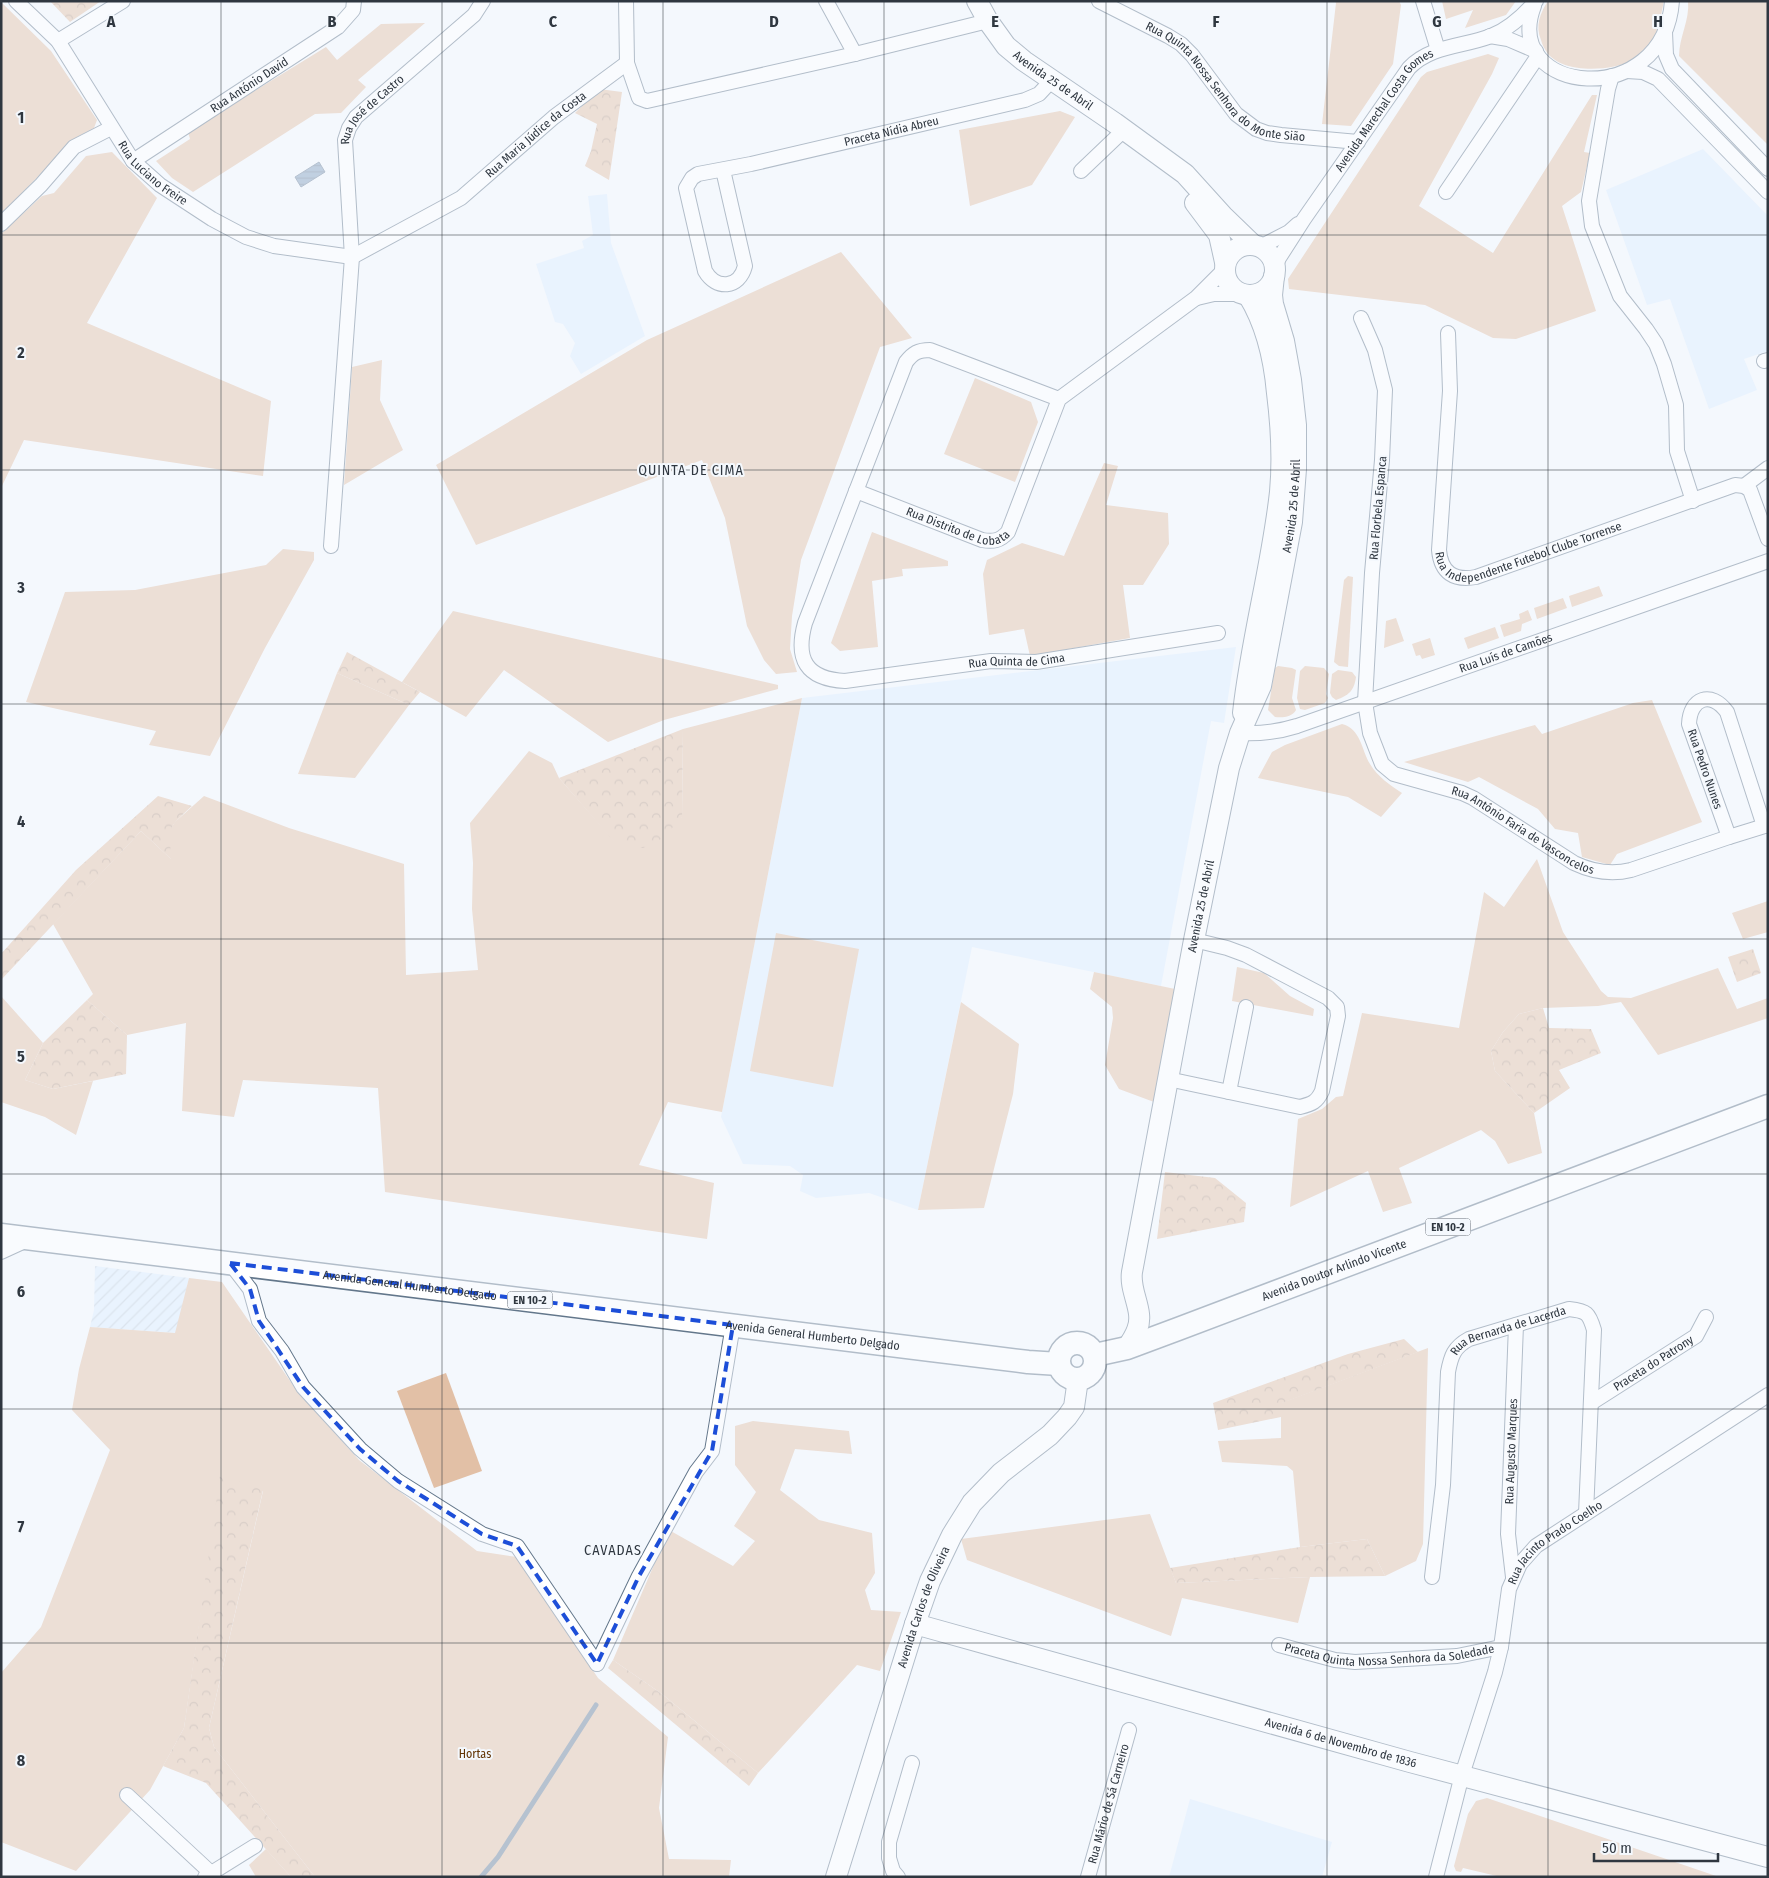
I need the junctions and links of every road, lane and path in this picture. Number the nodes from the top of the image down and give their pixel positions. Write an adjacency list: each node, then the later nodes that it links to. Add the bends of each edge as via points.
1 (16, 1): 15 (street, Rua Luciano Freire)
2 (123, 1): 15 (street)
3 (354, 1): 29 (street, Rua António David, via 353,10 338,27)
4 (483, 1): 38 (street, Rua José de Castro, via 474,15 356,117 349,128 345,140)
5 (626, 1): 19 (street)
6 (826, 1): 18 (street)
7 (977, 1): 12 (main road, Avenida 25 de Abril)
8 (1099, 1): 27 (street, Rua Quinta Nossa Senhora do Monte Sião, via 1181,44 1236,114 1256,129 1281,135)
9 (1423, 1): 16 (street)
10 (1536, 1): 14 (street, Avenida Marechal Costa Gomes, via 1514,23); 17 (street, via 1529,25)
11 (1672, 1): 13 (street)
12 (988, 22): 18 (street); 22 (main road, Avenida 25 de Abril, via 1006,46)
13 (1666, 31): 20 (street, via 1648,56); 24 (street, via 1666,54 1672,69)
14 (1489, 36): 16 (street, Avenida Marechal Costa Gomes); 17 (street, Avenida Marechal Costa Gomes, via 1508,39)
15 (58, 41): 23 (street, Rua Luciano Freire)
16 (1438, 50): 27 (street, Avenida Marechal Costa Gomes, via 1426,54 1409,68)
17 (1537, 53): 21 (street, Avenida Marechal Costa Gomes, via 1556,70 1572,76 1593,79); 33 (street)
18 (855, 54): 19 (street, via 647,101 639,98)
19 (628, 63): 38 (street, Rua Maria Júdice da Costa, via 554,117 461,198)
20 (1627, 71): 21 (street, Avenida Marechal Costa Gomes); 26 (street, via 1642,72 1658,79)
21 (1612, 76): 49 (street, via 1589,212 1620,296 1656,344 1664,364 1676,405 1677,451)
22 (1052, 80): 25 (main road, Avenida 25 de Abril); 31 (street, Praceta Nídia Abreu, via 1040,94 1025,100)
23 (111, 128): 29 (street, Rua Luciano Freire); 36 (street, via 74,148 42,185)
24 (1729, 128): 26 (street); 30 (street)
25 (1124, 130): 28 (main road, Avenida 25 de Abril); 32 (street)
26 (1717, 139): 34 (street)
27 (1358, 142): 35 (street, Avenida Marechal Costa Gomes)
28 (1144, 146): 37 (main road, Avenida 25 de Abril, via 1186,174 1222,216); 39 (main road, Avenida 25 de Abril, via 1192,199 1219,235)
29 (133, 161): 38 (street, Rua Luciano Freire, via 174,196 246,237 274,246)
30 (1768, 169)
31 (723, 170): 31 (street, Praceta Nídia Abreu, via 698,174 686,188 705,271 716,283 724,284 739,278 745,266)
32 (1082, 171)
33 (1446, 192)
34 (1768, 192)
35 (1304, 219): 37 (street, Avenida Marechal Costa Gomes, via 1289,232); 40 (street, Avenida Marechal Costa Gomes, via 1279,258)
36 (1, 224)
37 (1256, 246): 39 (main road, via 1235,248); 40 (main road, via 1273,258)
38 (352, 257): 51 (street)
39 (1225, 266): 41 (main road, via 1229,285); 42 (street)
40 (1275, 272): 41 (main road, via 1268,288 1255,294); 55 (main road, Avenida 25 de Abril, via 1273,304 1284,341 1296,425 1292,522 1261,686)
41 (1245, 294): 42 (street, via 1214,294); 55 (main road, Avenida 25 de Abril, via 1260,317 1276,376 1281,469 1275,528 1246,682)
42 (1196, 298): 45 (street)
43 (1361, 318): 54 (street, Rua Florbela Espanca, via 1375,350 1385,390)
44 (1448, 333): 49 (street, Rua Independente Futebol Clube Torrense, via 1450,390 1439,550 1443,566 1453,576 1476,577)
45 (1059, 399): 48 (street, via 930,350 917,351 906,362); 48 (street, Rua Distrito de Lobata, via 1008,532 998,541 982,540)
46 (1768, 468): 47 (street, Rua Independente Futebol Clube Torrense)
47 (1744, 486): 49 (street, Rua Independente Futebol Clube Torrense, via 1730,487); 50 (street, via 1752,493)
48 (856, 491): 53 (street, Rua Quinta de Cima, via 802,633 801,653 809,668 822,678 845,681 991,661 1036,662)
49 (1693, 501)
50 (1768, 539)
51 (331, 546)
52 (1768, 561): 54 (street, Rua Luís de Camões)
53 (1218, 633)
54 (1365, 702): 55 (street, Rua Luís de Camões, via 1279,731); 57 (street, Rua António Faria de Vasconcelos, via 1370,734 1378,756 1388,770 1473,798 1589,870 1619,873)
55 (1240, 733): 58 (main road, Avenida 25 de Abril, via 1229,768)
56 (1766, 826): 57 (street, Rua Pedro Nunes); 57 (street, Rua Pedro Nunes, via 1727,712 1712,699 1702,700 1694,704 1689,713 1689,724)
57 (1729, 837)
58 (1194, 940): 60 (main road, Avenida 25 de Abril); 61 (street, via 1246,955 1328,998 1337,1007 1338,1016 1322,1091 1312,1104 1300,1107)
59 (1246, 1007): 61 (street)
60 (1168, 1079): 61 (street); 70 (main road, Avenida 25 de Abril, via 1131,1281 1140,1319)
61 (1230, 1092)
62 (1768, 1106): 70 (main road, Avenida Doutor Arlindo Vicente / EN 10-2)
63 (1, 1235): 64 (main road, Avenida General Humberto Delgado / EN 10-2)
64 (30, 1238): 65 (street); 66 (main road, Avenida General Humberto Delgado / EN 10-2)
65 (1, 1252)
66 (230, 1263): 69 (main road, Avenida General Humberto Delgado / EN 10-2); 69 (street, via 250,1289 259,1321 310,1394 360,1449 398,1481 482,1534 517,1546 597,1664 639,1576 696,1472 712,1451)
67 (1706, 1317): 75 (street, Praceta do Patrony, via 1696,1336)
68 (1516, 1325): 75 (street, Rua Bernarda de Lacerda, via 1569,1309 1584,1310 1594,1330); 77 (street, Rua Bernarda de Lacerda, via 1469,1340 1455,1349 1451,1357 1443,1485); 78 (street, Rua Augusto Marques, via 1508,1534)
69 (733, 1326): 72 (main road, Avenida General Humberto Delgado / EN 10-2)
70 (1128, 1348): 71 (main road, Avenida Doutor Arlindo Vicente / EN 10-2)
71 (1095, 1355): 72 (main road, via 1086,1344 1073,1343 1062,1350); 73 (main road, via 1093,1371 1089,1376)
72 (1059, 1364): 73 (main road, via 1064,1373)
73 (1078, 1379): 79 (main road, Avenida Carlos de Oliveira, via 1074,1407 1067,1417 972,1502 948,1542)
74 (1768, 1395): 76 (street, Rua Jacinto Prado Coelho)
75 (1591, 1403): 76 (street, Rua Bernarda de Lacerda)
76 (1586, 1513): 78 (street, Rua Jacinto Prado Coelho, via 1536,1546)
77 (1432, 1577)
78 (1513, 1577): 81 (street, Rua Jacinto Prado Coelho)
79 (915, 1624): 84 (main road, Avenida 6 de Novembro de 1836); 89 (main road, Avenida Carlos de Oliveira)
80 (1278, 1645): 81 (street, Praceta Quinta Nossa Senhora da Soledade, via 1355,1662 1457,1656)
81 (1501, 1647): 84 (street, Rua Jacinto Prado Coelho)
82 (1129, 1730): 91 (street, Rua Mário de Sá Carneiro)
83 (912, 1763): 90 (street, via 889,1842 889,1858)
84 (1462, 1775): 87 (main road, Avenida 6 de Novembro de 1836); 92 (street, Rua Jacinto Prado Coelho)
85 (127, 1795): 88 (street)
86 (255, 1846): 88 (street)
87 (1768, 1857)
88 (208, 1875)
89 (836, 1877)
90 (898, 1877)
91 (1088, 1877)
92 (1436, 1877)

